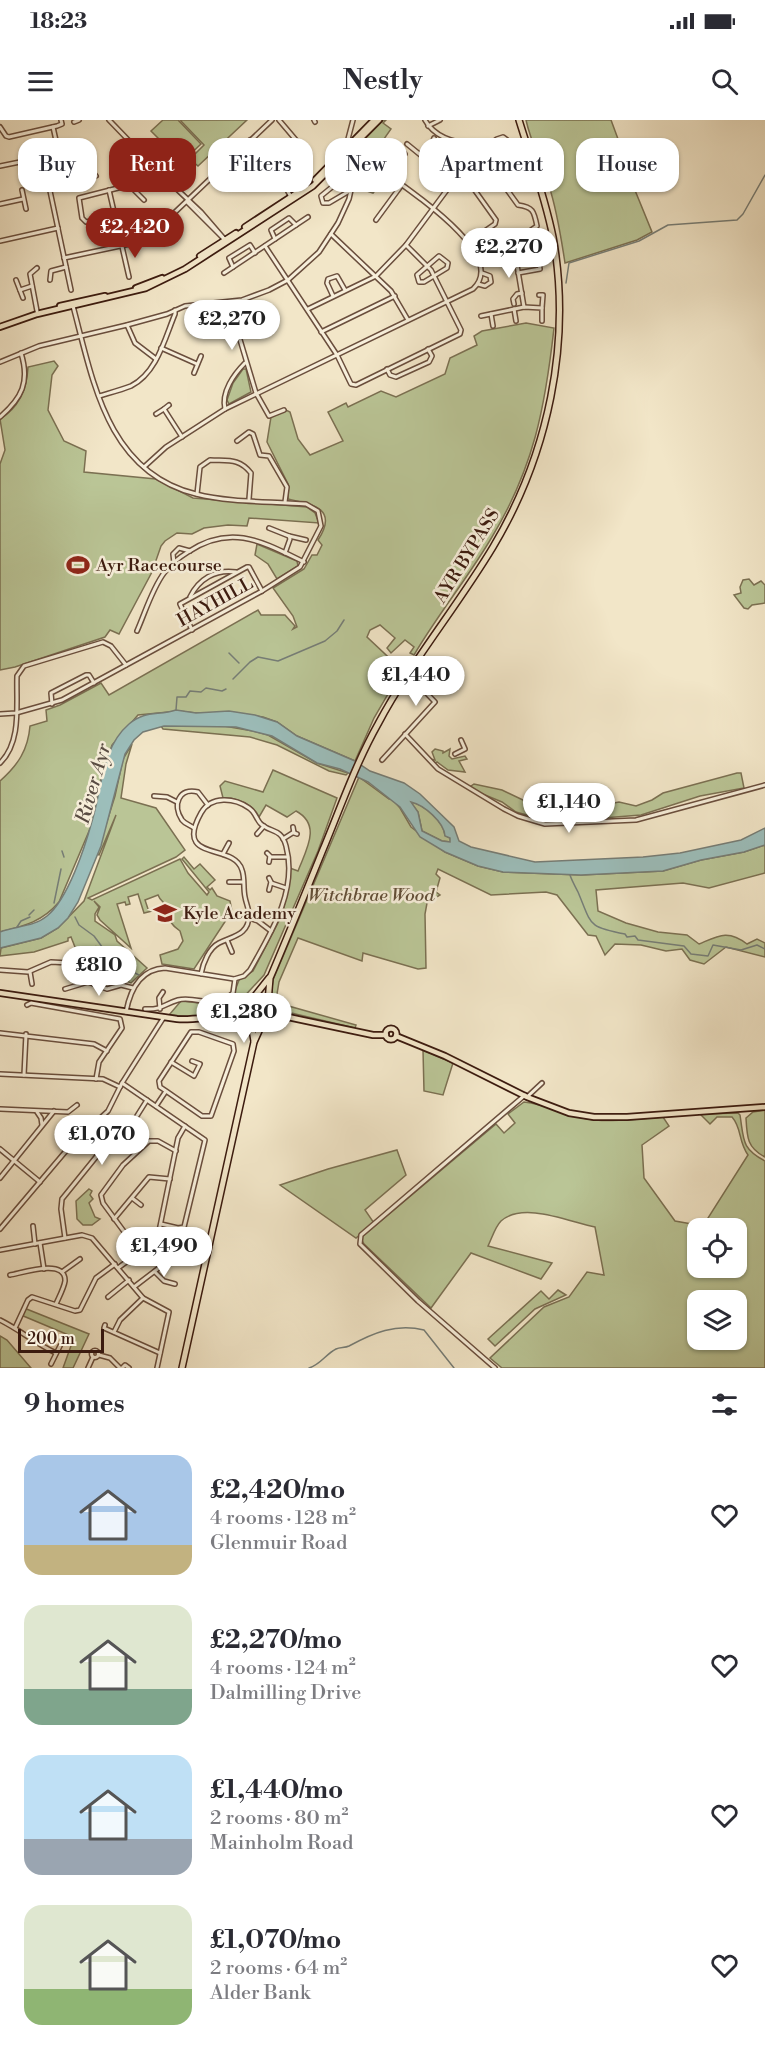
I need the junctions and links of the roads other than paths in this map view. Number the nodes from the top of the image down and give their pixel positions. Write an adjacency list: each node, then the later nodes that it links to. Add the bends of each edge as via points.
1 (62, 120): 13 (street, via 62,124)
2 (109, 120): 16 (street)
3 (272, 120): 17 (street)
4 (279, 120): 18 (street)
5 (353, 120): 19 (street)
6 (374, 120): 20 (main road)
7 (379, 120): 21 (main road)
8 (425, 120): 11 (street)
9 (440, 120): 11 (street)
10 (519, 120): 155 (highway, AYR BYPASS, via 553,239 558,352 553,388 531,470 513,509 493,547)
11 (428, 126): 22 (street)
12 (0, 127): 13 (street, via 9,137)
13 (52, 128): 15 (street)
14 (504, 132): 23 (street)
15 (55, 138)
16 (126, 138)
17 (252, 138)
18 (294, 138)
19 (348, 138)
20 (359, 138)
21 (360, 138)
22 (447, 138)
23 (505, 138)
24 (407, 144): 25 (street)
25 (419, 154)
26 (18, 163): 27 (street)
27 (0, 166)
28 (325, 171): 46 (main road)
29 (325, 174): 61 (main road, via 313,186)
30 (208, 181): 49 (street)
31 (109, 190): 53 (street, via 79,198 80,209 86,222)
32 (407, 190): 52 (street)
33 (22, 192): 47 (street)
34 (50, 192): 57 (street)
35 (109, 192): 53 (street)
36 (136, 192): 48 (street)
37 (180, 192): 49 (street)
38 (288, 192): 46 (street)
39 (326, 192): 40 (street, via 321,196 324,203)
40 (348, 192)
41 (350, 192): 58 (street)
42 (397, 192): 55 (street)
43 (446, 192): 52 (street)
44 (476, 192): 62 (street, via 496,220)
45 (508, 192): 67 (street, via 518,205 532,209 537,226)
46 (291, 197): 61 (main road)
47 (23, 199): 50 (street); 51 (street)
48 (144, 200)
49 (188, 200): 61 (street); 65 (street, via 151,235)
50 (0, 204)
51 (26, 209)
52 (433, 210): 62 (street); 64 (street)
53 (114, 216): 65 (street)
54 (308, 217): 56 (street)
55 (376, 220)
56 (296, 225): 59 (street); 59 (street, via 289,218 271,230)
57 (58, 228): 60 (street); 71 (street)
58 (331, 234): 81 (street); 85 (street, via 319,252)
59 (274, 239): 66 (street)
60 (0, 241)
61 (226, 241): 98 (main road, via 185,269 145,287)
62 (469, 242): 72 (street)
63 (536, 244): 70 (street)
64 (406, 245): 73 (street); 81 (street)
65 (121, 246): 71 (street); 82 (street)
66 (265, 246): 68 (street); 85 (street)
67 (504, 246): 72 (street); 79 (street, via 515,260)
68 (255, 253): 75 (street); 75 (street, via 250,245 246,246 229,258)
69 (544, 254): 70 (street)
70 (538, 255): 79 (street, via 540,269)
71 (64, 258): 74 (street)
72 (479, 260): 78 (street)
73 (427, 265): 80 (street); 80 (street, via 417,275 419,282); 80 (street, via 439,256 448,263)
74 (66, 267): 84 (street, via 51,271); 89 (street)
75 (233, 267): 77 (street)
76 (37, 268): 87 (street, via 30,274)
77 (224, 273)
78 (482, 273): 86 (street); 86 (street, via 490,276 491,282 485,286)
79 (518, 273): 91 (street)
80 (435, 275): 96 (street)
81 (376, 276): 90 (street); 94 (street)
82 (129, 277)
83 (16, 280): 88 (street)
84 (50, 280)
85 (288, 280): 97 (street); 102 (street)
86 (478, 284): 96 (street)
87 (33, 286): 88 (street); 104 (street)
88 (20, 290): 95 (street)
89 (71, 290)
90 (345, 290): 93 (street); 93 (street, via 335,276 327,281)
91 (522, 293): 99 (street, via 513,300); 100 (street)
92 (539, 295): 101 (street, via 543,295)
93 (333, 296): 102 (street)
94 (395, 296): 109 (street); 115 (street)
95 (22, 298)
96 (447, 301): 109 (street); 118 (street, via 460,334)
97 (229, 303): 103 (street); 124 (street)
98 (73, 306): 104 (main road); 113 (main road); 116 (street)
99 (514, 307): 100 (street); 106 (street); 110 (street)
100 (524, 307): 101 (street)
101 (542, 308): 111 (street)
102 (307, 309): 115 (street)
103 (175, 310): 105 (street); 108 (street)
104 (37, 311): 113 (main road)
105 (167, 314): 108 (street); 112 (street)
106 (490, 314): 107 (street); 114 (street)
107 (481, 316)
108 (172, 320): 117 (street)
109 (408, 320): 120 (street)
110 (516, 321)
111 (542, 321)
112 (127, 325): 116 (street); 122 (street, via 135,343)
113 (0, 326)
114 (493, 326)
115 (321, 332): 120 (street)
116 (82, 337): 119 (street); 129 (street)
117 (161, 348): 122 (street); 125 (street)
118 (428, 350): 126 (street); 126 (street, via 432,356 429,362 396,377)
119 (21, 353): 123 (street); 135 (street, via 25,369 22,390 16,403)
120 (337, 355): 126 (street, via 351,384); 128 (street)
121 (201, 356): 125 (street)
122 (156, 359): 129 (street, via 143,379)
123 (0, 362)
124 (246, 363): 128 (street); 132 (street, via 229,385)
125 (197, 364): 127 (street)
126 (387, 369)
127 (194, 373)
128 (256, 393): 132 (street); 133 (street, via 269,416)
129 (99, 396): 138 (street, via 120,444)
130 (170, 405): 131 (street)
131 (164, 409): 134 (street); 136 (street)
132 (225, 409): 136 (street)
133 (284, 410)
134 (156, 414)
135 (0, 417)
136 (182, 437): 138 (street)
137 (237, 441): 141 (street, via 249,432 253,434 260,455 271,458 286,486)
138 (144, 467): 139 (street, via 163,481)
139 (197, 494): 140 (street); 140 (street, via 200,467 210,460 238,461 251,473)
140 (249, 499): 141 (street)
141 (285, 502): 147 (street, HAYHILL, via 313,507 321,519 320,531)
142 (269, 528): 143 (street)
143 (289, 536): 144 (street); 146 (street)
144 (306, 540)
145 (190, 551): 146 (street, via 201,543 226,537 260,541); 148 (street); 148 (street, via 179,548 173,554)
146 (285, 553): 147 (street)
147 (304, 562): 150 (street, HAYHILL)
148 (174, 563): 153 (street, via 164,573)
149 (236, 573): 150 (street, via 249,567); 151 (street); 151 (street, via 221,572 207,577)
150 (262, 591): 152 (street, HAYHILL)
151 (189, 599): 152 (street, via 179,606)
152 (192, 630): 154 (street, HAYHILL)
153 (137, 631)
154 (126, 665): 156 (street, HAYHILL); 158 (street, via 111,646 102,642 24,666 17,676)
155 (408, 674): 160 (street, via 435,702); 193 (highway, AYR BYPASS, via 360,758)
156 (94, 683): 157 (street, HAYHILL); 157 (street, HAYHILL, via 86,675 51,693)
157 (52, 704): 158 (street, HAYHILL)
158 (16, 713): 159 (street, HAYHILL); 164 (street, via 14,740)
159 (0, 714)
160 (405, 734): 163 (street); 165 (street, via 438,769 504,809 545,824 636,820)
161 (461, 740): 162 (street, via 465,749)
162 (455, 754)
163 (382, 760)
164 (0, 763)
165 (765, 785)
166 (156, 798): 167 (street)
167 (177, 801): 168 (street, via 184,793 195,791); 170 (street, via 183,821)
168 (208, 805): 169 (street, via 224,799 233,801 251,809); 170 (street)
169 (264, 826): 172 (street); 173 (street, via 276,830)
170 (194, 828): 175 (street, via 199,846)
171 (295, 831): 173 (street)
172 (257, 834)
173 (283, 839): 176 (street)
174 (228, 842): 175 (street)
175 (222, 855): 180 (street, via 241,866)
176 (287, 857): 177 (street, via 268,855); 182 (street)
177 (269, 862)
178 (269, 878): 181 (street)
179 (229, 882): 180 (street)
180 (243, 882): 184 (street)
181 (271, 883): 182 (street); 183 (street)
182 (286, 888): 185 (street)
183 (269, 890)
184 (249, 918): 185 (street); 186 (street, via 243,932)
185 (272, 931): 192 (street, via 250,969)
186 (227, 940): 187 (street); 191 (street, via 216,944)
187 (232, 952)
188 (69, 963): 190 (street, via 51,962)
189 (0, 970): 190 (street)
190 (30, 972): 194 (street)
191 (201, 974): 192 (street); 195 (street, via 161,968 142,977)
192 (235, 978): 206 (street, via 233,993 222,1002 178,1000)
193 (270, 978): 199 (highway, AYR BYPASS); 203 (highway, AYR BYPASS)
194 (32, 984)
195 (133, 988): 196 (street, via 121,985 106,989 88,982); 207 (street)
196 (64, 989)
197 (163, 992): 206 (street)
198 (0, 993): 200 (main road)
199 (254, 998): 201 (highway); 203 (highway)
200 (71, 1002): 204 (street); 207 (main road)
201 (246, 1002): 208 (main road); 212 (highway, via 243,1012)
202 (27, 1005): 204 (street)
203 (269, 1005): 210 (main road); 211 (highway, via 270,1014)
204 (70, 1009): 218 (street, via 121,1020 122,1028)
205 (145, 1009): 206 (street)
206 (160, 1009)
207 (126, 1012): 209 (main road)
208 (224, 1015): 209 (main road, via 199,1020); 212 (main road)
209 (164, 1017): 225 (street)
210 (288, 1017): 211 (main road); 215 (main road)
211 (265, 1021): 212 (highway); 217 (highway)
212 (249, 1022): 217 (highway)
213 (0, 1033): 214 (street)
214 (26, 1034): 218 (street, via 94,1044); 222 (street)
215 (386, 1035): 216 (main road, via 390,1039); 216 (main road, via 387,1030 393,1029)
216 (396, 1036): 227 (main road)
217 (254, 1042): 280 (highway)
218 (107, 1051): 223 (street, via 97,1066)
219 (192, 1061): 220 (street, via 200,1064 194,1076)
220 (171, 1062): 226 (street, via 158,1084); 226 (street, via 194,1031 234,1047 211,1116 202,1116)
221 (0, 1074): 222 (street)
222 (24, 1075): 223 (street)
223 (96, 1079): 225 (street)
224 (542, 1083): 227 (street)
225 (121, 1085): 228 (street); 242 (street, via 108,1111 71,1145)
226 (166, 1091): 230 (street)
227 (526, 1096): 231 (main road, via 569,1113 594,1117); 281 (street, via 360,1235 359,1240 418,1301)
228 (147, 1100): 230 (street); 249 (street, via 135,1119 109,1142 62,1199)
229 (77, 1105): 234 (street, via 68,1112)
230 (156, 1106): 236 (street)
231 (765, 1107)
232 (0, 1109): 233 (street)
233 (36, 1110): 234 (street); 235 (street)
234 (54, 1111): 235 (street)
235 (42, 1126): 239 (street)
236 (185, 1126): 238 (street); 246 (street, via 205,1140 184,1227)
237 (0, 1149): 239 (street)
238 (176, 1151): 241 (street); 245 (street, via 158,1141 149,1141 123,1165 101,1195)
239 (14, 1161): 240 (street); 242 (street)
240 (0, 1178)
241 (170, 1179): 243 (street, via 149,1177); 246 (street)
242 (40, 1182): 248 (street)
243 (132, 1198): 244 (street); 245 (street)
244 (141, 1205)
245 (114, 1219): 253 (street)
246 (161, 1224): 253 (street, via 156,1239)
247 (32, 1226): 250 (street)
248 (0, 1229)
249 (65, 1238): 250 (street); 255 (street, via 92,1238)
250 (37, 1243): 251 (street); 257 (street)
251 (0, 1250)
252 (181, 1251): 258 (street)
253 (139, 1252): 256 (street)
254 (80, 1259): 259 (street)
255 (115, 1264): 256 (street); 266 (street, via 96,1278 81,1310)
256 (118, 1268): 261 (street)
257 (44, 1269): 259 (street, via 55,1268); 260 (street)
258 (155, 1272): 262 (street, via 164,1281); 263 (street)
259 (62, 1273): 266 (street, via 65,1282)
260 (10, 1275)
261 (129, 1280): 263 (street); 264 (street)
262 (175, 1284)
263 (134, 1287): 265 (street)
264 (108, 1297)
265 (143, 1298): 270 (street, via 120,1320); 273 (street, via 169,1312)
266 (56, 1305): 269 (street, via 29,1298)
267 (0, 1320): 269 (street)
268 (105, 1325): 270 (street)
269 (15, 1328): 272 (street)
270 (114, 1332): 273 (street)
271 (60, 1346): 272 (street)
272 (56, 1353): 274 (street)
273 (160, 1353): 279 (street)
274 (51, 1364)
275 (113, 1367): 276 (street, via 110,1358 99,1355 93,1357); 277 (street)
276 (88, 1368)
277 (121, 1368): 278 (street)
278 (129, 1368)
279 (157, 1368)
280 (182, 1368)
281 (495, 1368)

